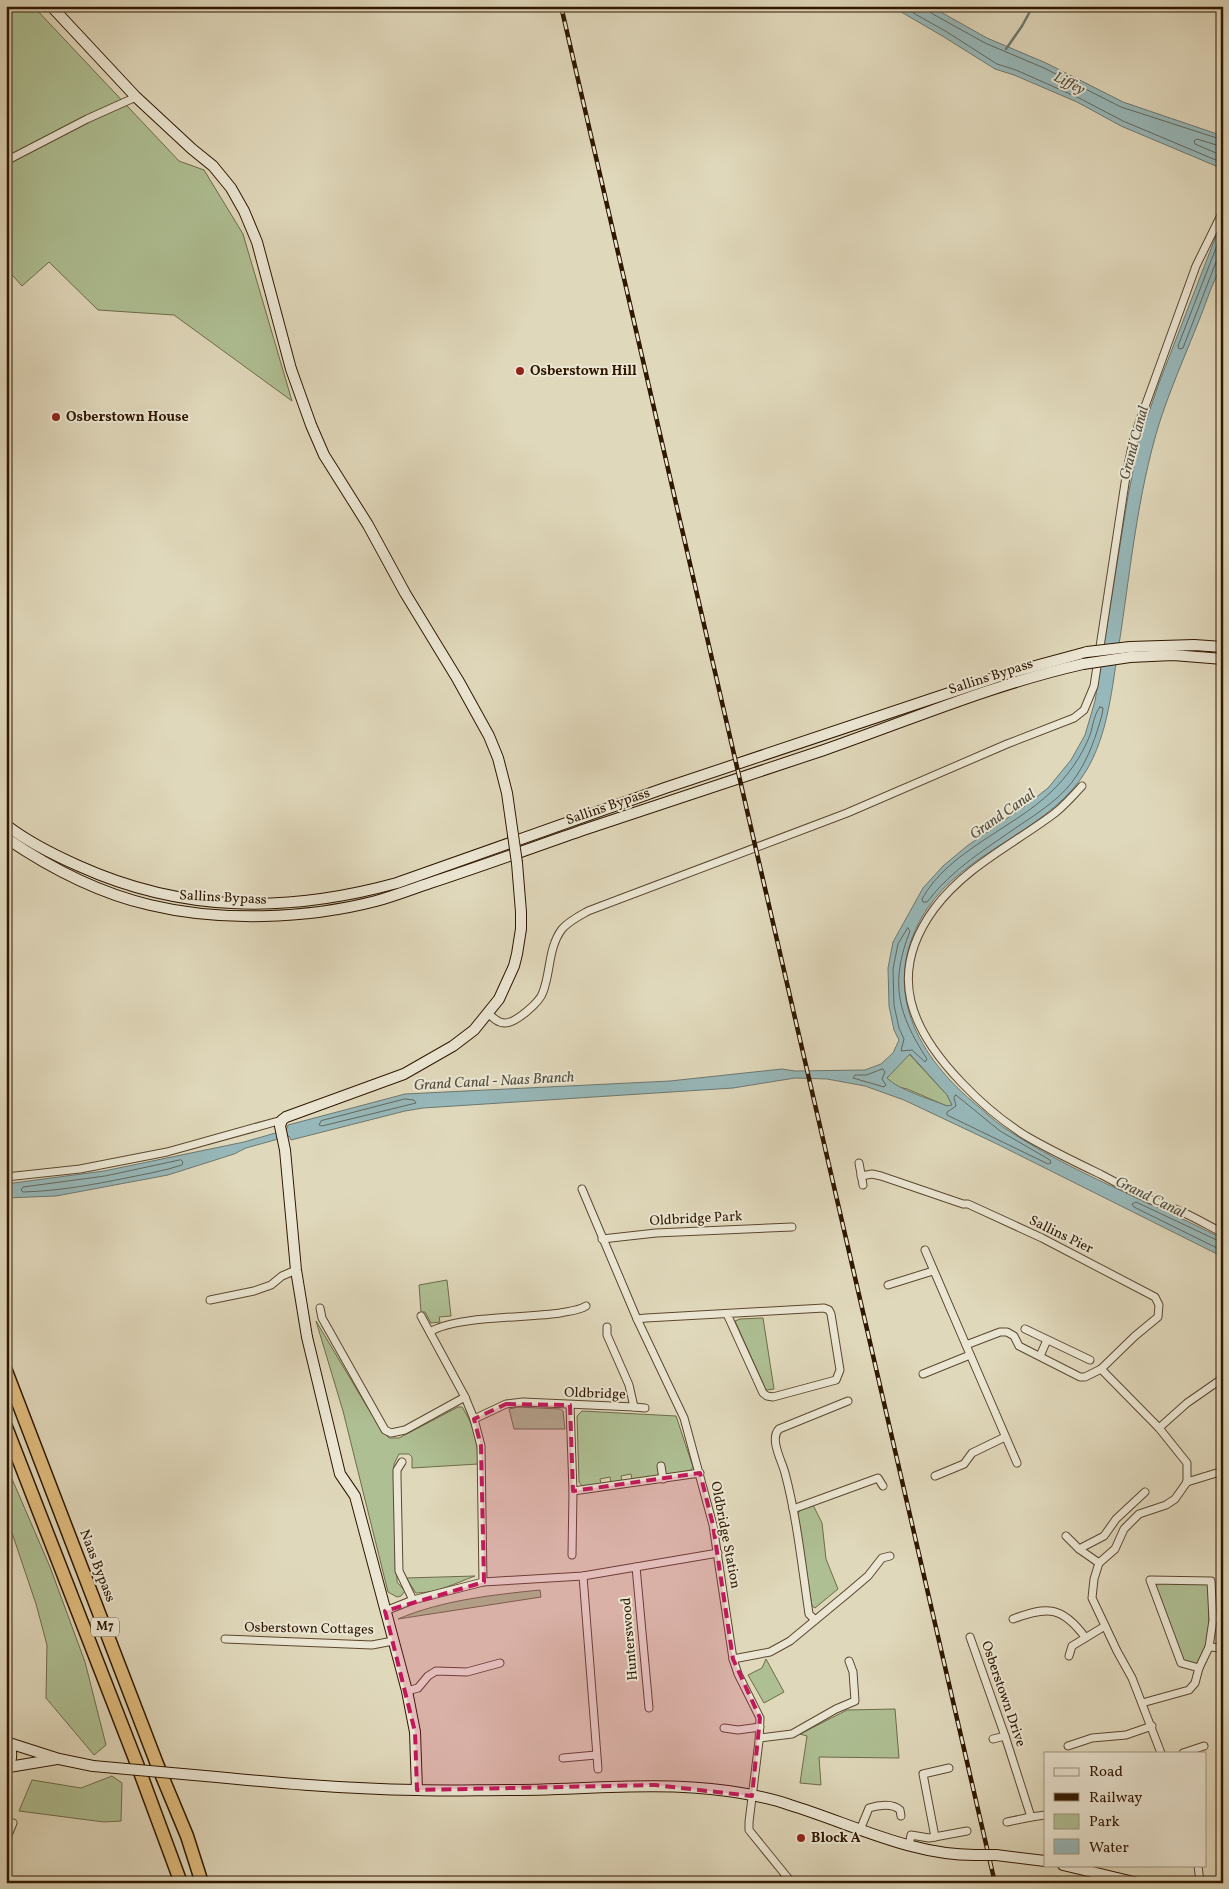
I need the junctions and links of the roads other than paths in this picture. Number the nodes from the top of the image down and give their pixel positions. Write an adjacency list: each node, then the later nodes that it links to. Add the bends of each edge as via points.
1 (51, 6): 2 (street)
2 (136, 97): 3 (street); 11 (street, bridge, via 213,166 244,211 257,242 291,369 324,455 458,680 498,758 513,835 521,929 514,966)
3 (6, 161)
4 (1223, 211): 11 (street, via 1196,266 1138,423 1127,470 1094,686 1084,710 1074,718 847,813 588,911 563,928 552,950 543,994 533,1006 506,1023 496,1021)
5 (1223, 647): 6 (street, Sallins Bypass, via 1194,645)
6 (1130, 652): 7 (street, Sallins Bypass); 9 (street, Sallins Bypass, bridge, via 1088,652 1006,674 396,882 331,898 269,905 228,904 153,892 74,864 20,836); 10 (street, Sallins Bypass, bridge, via 1011,684 485,866 343,908 259,915 213,914 148,905 78,880 38,860)
7 (1223, 659)
8 (1082, 786): 19 (street, via 1055,813 983,862 950,890 926,922 914,947 908,980 910,1002 926,1040 946,1066 1000,1119 1026,1136 1150,1200 1182,1211)
9 (6, 825)
10 (6, 838)
11 (489, 1014): 12 (street, via 453,1046 404,1074)
12 (281, 1123): 15 (street, via 167,1152 80,1169); 22 (street)
13 (859, 1163): 14 (street)
14 (861, 1176): 16 (street); 39 (street, Sallins Pier, via 880,1176 968,1204 1042,1238 1155,1297 1159,1305 1158,1317)
15 (6, 1177)
16 (863, 1185)
17 (582, 1189): 20 (street)
18 (792, 1227): 20 (street, Oldbridge Park, via 656,1233)
19 (1223, 1233)
20 (602, 1239): 30 (street)
21 (925, 1250): 23 (street)
22 (296, 1270): 25 (street, via 254,1291); 74 (street, via 307,1337 340,1474 355,1496)
23 (933, 1271): 24 (street); 35 (street)
24 (888, 1285)
25 (210, 1300)
26 (586, 1306): 33 (street, via 546,1315 462,1323)
27 (320, 1308): 43 (street, via 322,1318 385,1430 391,1433 405,1430)
28 (727, 1314): 28 (street, via 767,1396 836,1380 840,1370 829,1310); 30 (street)
29 (421, 1316): 33 (street)
30 (637, 1319): 56 (street, Oldbridge Station, via 684,1418)
31 (607, 1327): 46 (street, Oldbridge, via 607,1335 629,1385)
32 (1025, 1329): 34 (street)
33 (430, 1332): 43 (street)
34 (1047, 1340): 37 (street); 38 (street)
35 (966, 1345): 36 (street); 37 (street, Sallins Pier, via 1007,1332 1020,1346)
36 (970, 1355): 41 (street); 51 (street)
37 (1040, 1356): 39 (street, Sallins Pier, via 1082,1377)
38 (1090, 1360)
39 (1101, 1369): 50 (street)
40 (6, 1371): 127 (highway, Naas Bypass / M7, via 187,1836)
41 (924, 1374)
42 (1223, 1378): 50 (street, via 1187,1403)
43 (465, 1397): 48 (street)
44 (848, 1401): 63 (street, via 776,1432 775,1441)
45 (570, 1406): 46 (street, Oldbridge); 48 (street, Oldbridge, via 523,1402 506,1404); 61 (street)
46 (634, 1408): 47 (street)
47 (645, 1408)
48 (474, 1419): 72 (street, via 481,1446)
49 (6, 1427): 126 (highway, M7)
50 (1160, 1428): 59 (street, via 1187,1463)
51 (1005, 1437): 53 (street); 57 (street, via 972,1453 964,1464)
52 (402, 1462): 73 (street, via 397,1476 399,1571)
53 (1017, 1463)
54 (661, 1466): 58 (street)
55 (1223, 1471): 59 (street)
56 (700, 1472): 58 (street); 66 (street, Oldbridge Station)
57 (935, 1476)
58 (662, 1479): 61 (street)
59 (1187, 1482): 69 (street, via 1166,1506 1139,1514 1124,1529 1115,1549)
60 (883, 1486): 63 (street, via 878,1478)
61 (573, 1491): 67 (street)
62 (1145, 1492): 65 (street, via 1116,1519 1104,1536)
63 (793, 1509): 76 (street, via 809,1614)
64 (1066, 1536): 65 (street)
65 (1078, 1549): 69 (street)
66 (718, 1553): 70 (street); 85 (street, Oldbridge Station)
67 (572, 1555)
68 (890, 1556): 76 (street, via 882,1558 868,1576)
69 (1099, 1563): 77 (street, via 1092,1598)
70 (636, 1567): 71 (street); 91 (street, Hunterswood)
71 (583, 1576): 72 (street); 103 (street)
72 (483, 1582): 73 (street)
73 (413, 1600): 74 (street)
74 (385, 1611): 81 (street)
75 (1013, 1619): 79 (street, via 1034,1611 1056,1612 1075,1624)
76 (815, 1620): 85 (street, via 790,1641 770,1652)
77 (1105, 1626): 79 (street); 90 (street)
78 (970, 1637): 95 (street, Osberstown Drive)
79 (1085, 1637): 84 (street, via 1072,1646)
80 (225, 1639): 81 (street, Osberstown Cottages, via 372,1645)
81 (393, 1641): 89 (street)
82 (1209, 1647): 83 (street); 88 (street); 88 (street, via 1213,1620 1211,1581 1150,1580 1180,1663)
83 (1223, 1648)
84 (1070, 1656)
85 (733, 1659): 93 (street, Oldbridge Station, via 760,1718)
86 (849, 1661): 96 (street, via 855,1700 792,1734)
87 (500, 1664): 89 (street, via 467,1672 436,1671 418,1688)
88 (1199, 1668): 90 (street, via 1195,1683 1189,1690)
89 (407, 1691): 109 (street, via 416,1732)
90 (1142, 1703): 92 (street)
91 (649, 1708)
92 (1152, 1726): 99 (street); 101 (street)
93 (760, 1727): 94 (street); 96 (street, Oldbridge Station)
94 (724, 1728)
95 (1005, 1736): 97 (street); 113 (street, Osberstown Drive)
96 (760, 1738): 110 (street, Oldbridge Station)
97 (993, 1739)
98 (7, 1741): 105 (street); 106 (street, via 12,1759)
99 (1068, 1746)
100 (1204, 1746): 102 (street)
101 (1161, 1752)
102 (1186, 1752)
103 (596, 1755): 104 (street); 108 (street)
104 (563, 1758)
105 (58, 1759): 106 (street); 109 (street, bridge, via 93,1766 319,1786)
106 (8, 1768)
107 (949, 1768): 118 (street, via 923,1774)
108 (598, 1769)
109 (417, 1790): 110 (street, via 560,1790 655,1785)
110 (752, 1796): 116 (street, via 788,1804); 128 (street, Oldbridge Station, via 750,1830)
111 (1044, 1814): 113 (street)
112 (901, 1816): 116 (street, via 900,1810 894,1806 869,1808)
113 (1031, 1816): 114 (street)
114 (1007, 1822)
115 (13, 1823): 119 (street)
116 (860, 1830): 120 (street)
117 (967, 1831): 118 (street)
118 (935, 1837): 120 (street, via 911,1835)
119 (6, 1840)
120 (909, 1846): 121 (street, bridge, via 946,1854 996,1855)
121 (1044, 1861)
122 (1072, 1866): 124 (street)
123 (1198, 1866): 131 (street)
124 (1090, 1868): 130 (street)
125 (1057, 1881): 129 (street)
126 (181, 1883)
127 (202, 1883)
128 (792, 1883)
129 (1070, 1883)
130 (1138, 1883)
131 (1200, 1883)

